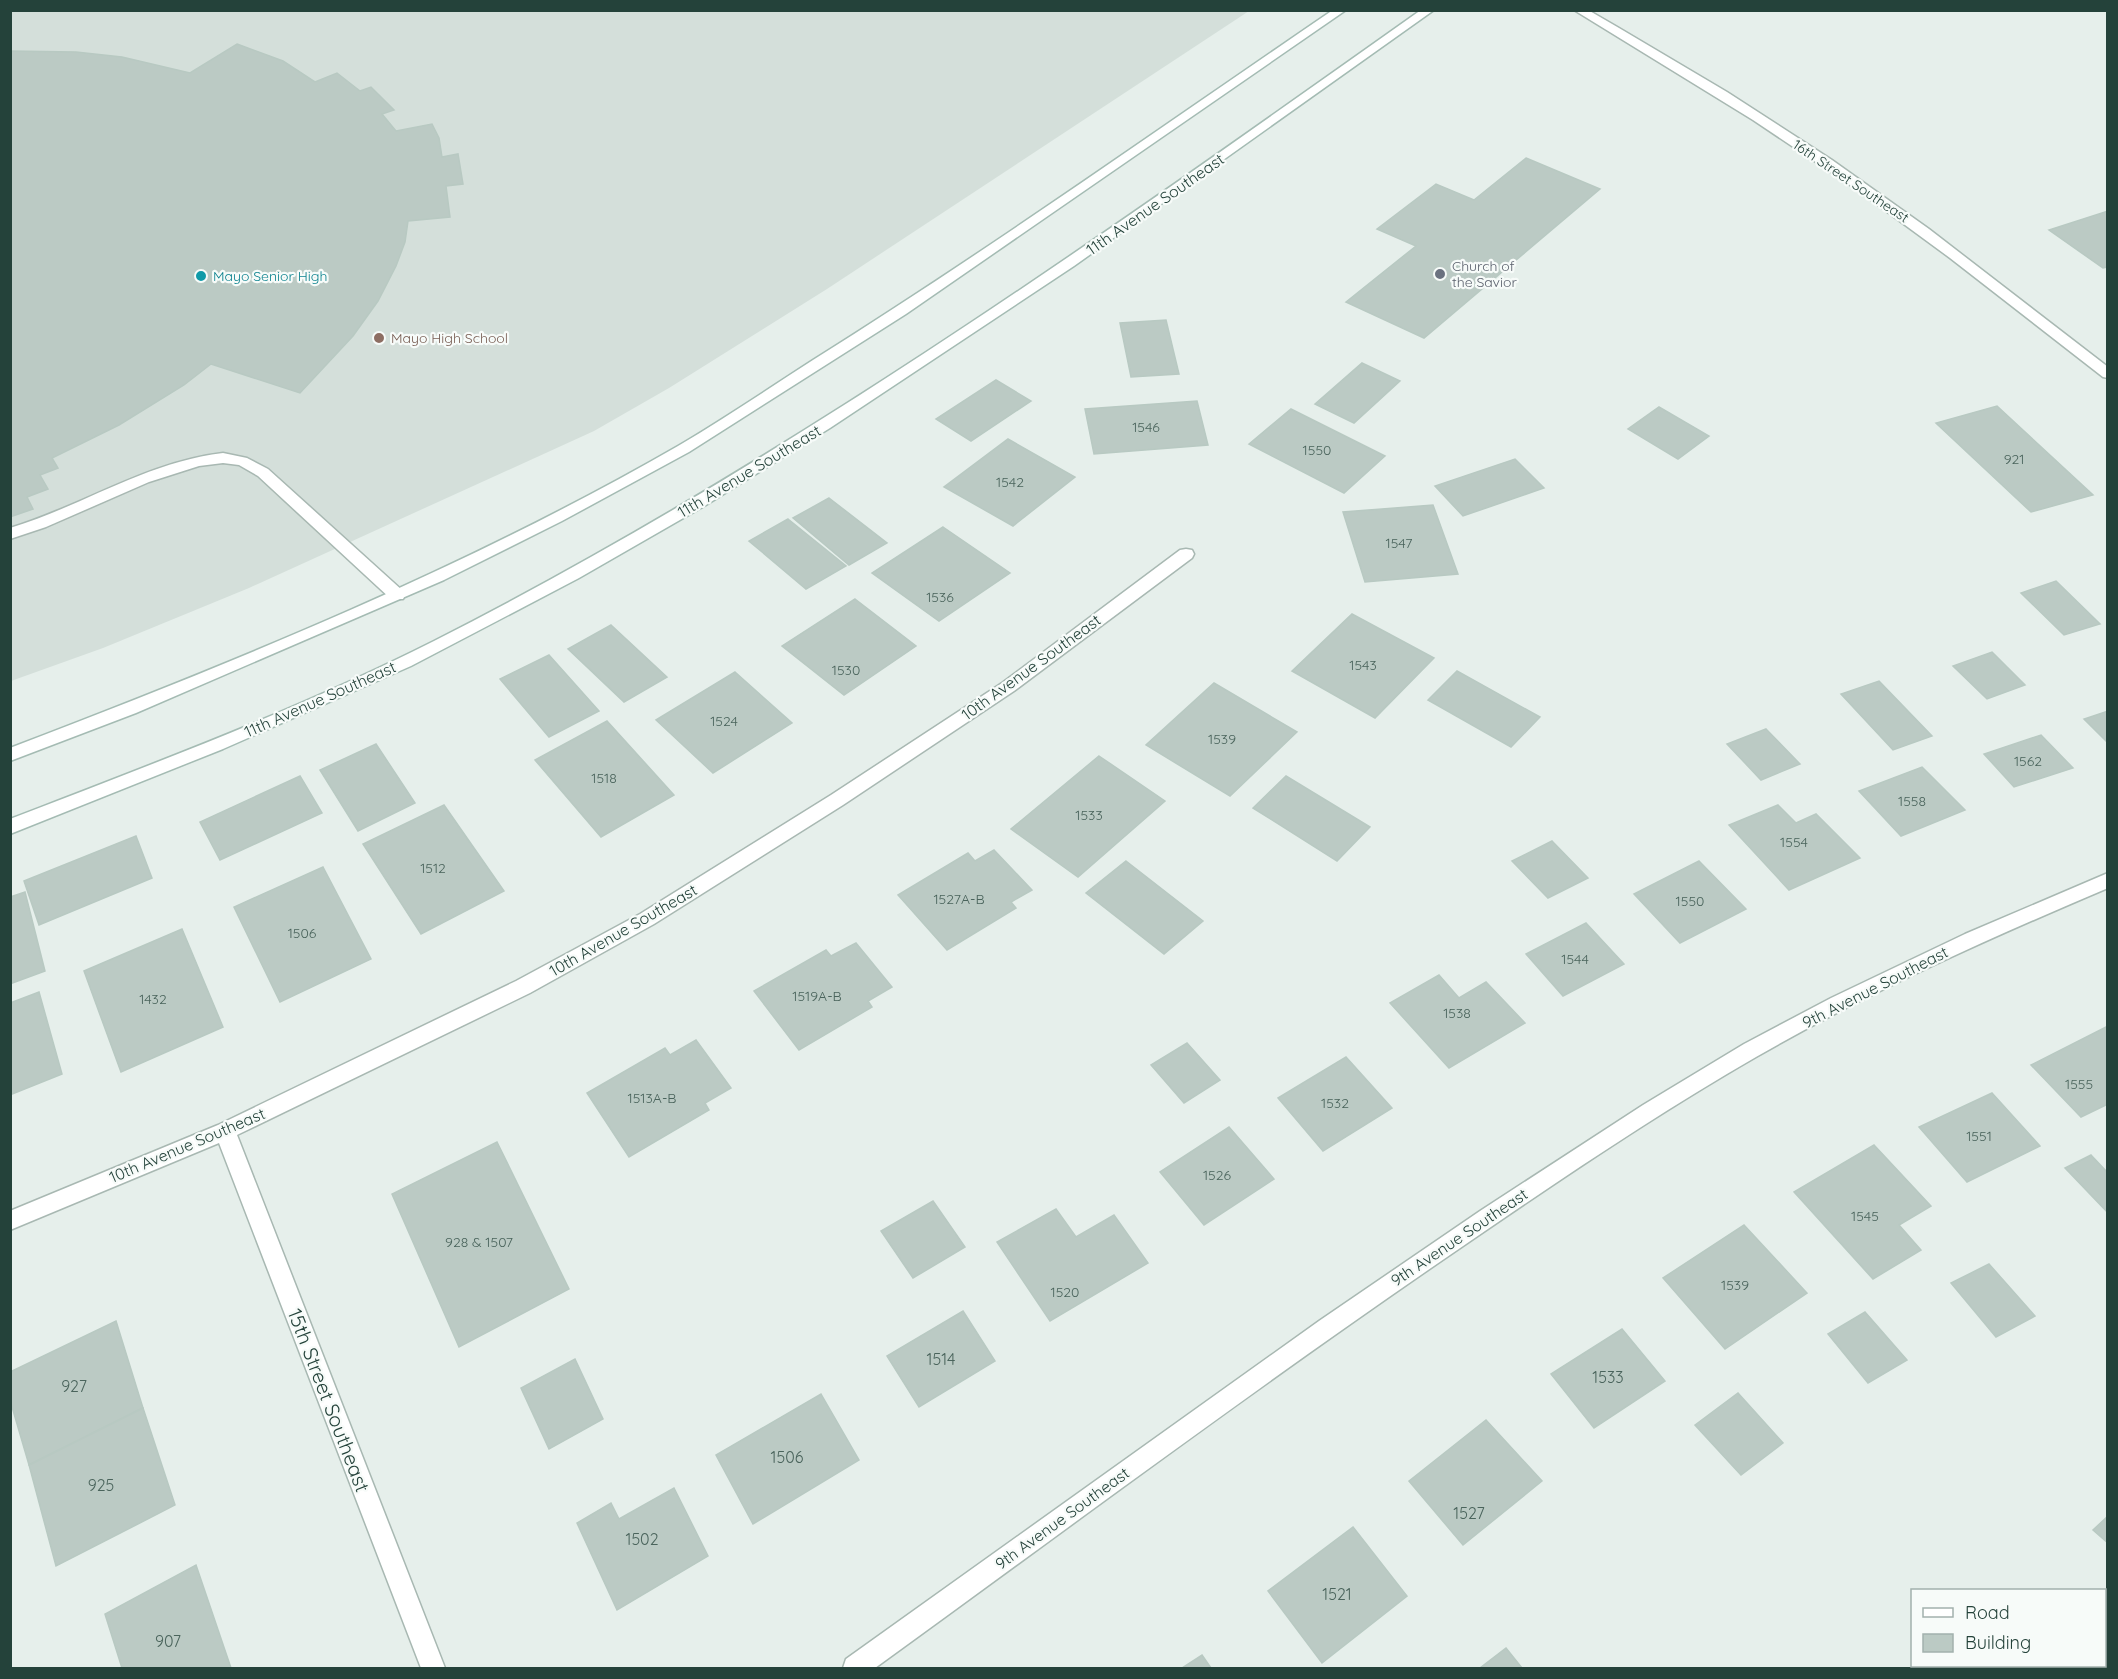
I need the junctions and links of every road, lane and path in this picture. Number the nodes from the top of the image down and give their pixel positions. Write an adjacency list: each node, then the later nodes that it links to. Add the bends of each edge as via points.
1 (1341, 10): 7 (main road, via 901,311 714,430 557,517)
2 (1428, 10): 9 (main road, 11th Avenue Southeast, via 1104,240 852,408 678,514 441,645 120,785)
3 (1579, 10): 4 (main road, 16th Street Southeast, via 1699,81 1860,185)
4 (2108, 374)
5 (10, 534): 7 (main road, via 194,461 242,460 270,479)
6 (1186, 554): 11 (main road, 10th Avenue Southeast, via 1008,687 837,800 647,918 523,987)
7 (397, 595): 8 (main road, via 130,709)
8 (10, 755)
9 (10, 826)
10 (2108, 880): 14 (main road, 9th Avenue Southeast, via 1981,933 1882,981 1750,1051 1587,1152 1377,1292)
11 (225, 1131): 12 (main road, 10th Avenue Southeast); 13 (main road, 15th Street Southeast)
12 (10, 1221)
13 (433, 1668)
14 (855, 1668)

